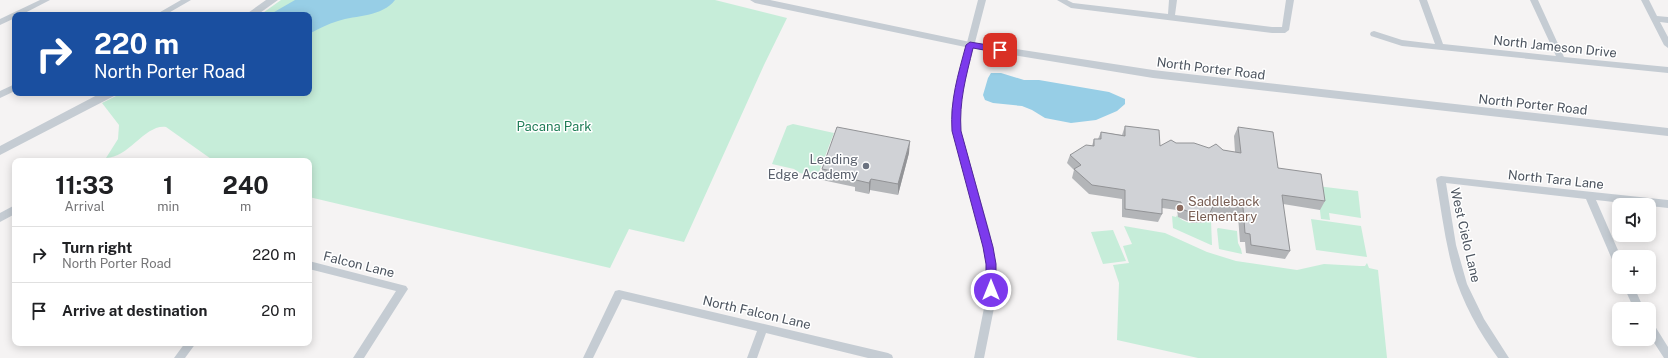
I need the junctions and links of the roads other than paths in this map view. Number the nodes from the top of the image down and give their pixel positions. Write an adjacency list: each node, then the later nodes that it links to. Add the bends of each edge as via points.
1 (46, 0): 12 (street)
2 (187, 0): 13 (street)
3 (273, 0): 14 (street)
4 (755, 0): 21 (street, North Porter Road)
5 (982, 0): 21 (street)
6 (1061, 0): 16 (street, via 1071,5)
7 (1173, 0): 16 (street)
8 (1290, 0): 16 (street, via 1285,30)
9 (1423, 0): 23 (street)
10 (1534, 0): 24 (street)
11 (1645, 0): 17 (street)
12 (21, 12)
13 (165, 12)
14 (255, 12)
15 (12, 16): 19 (street)
16 (1171, 18)
17 (1653, 18): 18 (street); 22 (street)
18 (1668, 20)
19 (0, 22)
20 (1374, 34): 23 (street, North Jameson Drive, via 1402,43)
21 (970, 45): 29 (street, North Porter Road, via 1153,74); 47 (street, via 955,118 991,264 990,304)
22 (1668, 45)
23 (1440, 47): 24 (street, North Jameson Drive)
24 (1561, 59): 25 (street, North Jameson Drive)
25 (1668, 70)
26 (12, 89): 27 (street)
27 (0, 95)
28 (104, 96): 30 (street)
29 (1668, 132)
30 (0, 151)
31 (1440, 179): 32 (street, North Tara Lane); 48 (street, West Cielo Lane, via 1462,283 1483,327)
32 (1589, 195): 33 (street, North Tara Lane); 36 (street)
33 (1668, 204)
34 (12, 212): 35 (street)
35 (0, 218)
36 (1613, 250)
37 (312, 266): 43 (street, Falcon Lane, via 403,289)
38 (763, 328): 44 (street, North Falcon Lane, via 619,294); 45 (street); 46 (street, North Falcon Lane)
39 (1656, 337): 41 (street)
40 (189, 346): 42 (street)
41 (1668, 356)
42 (180, 358)
43 (358, 358)
44 (588, 358)
45 (752, 358)
46 (888, 358)
47 (979, 358)
48 (1504, 358)

